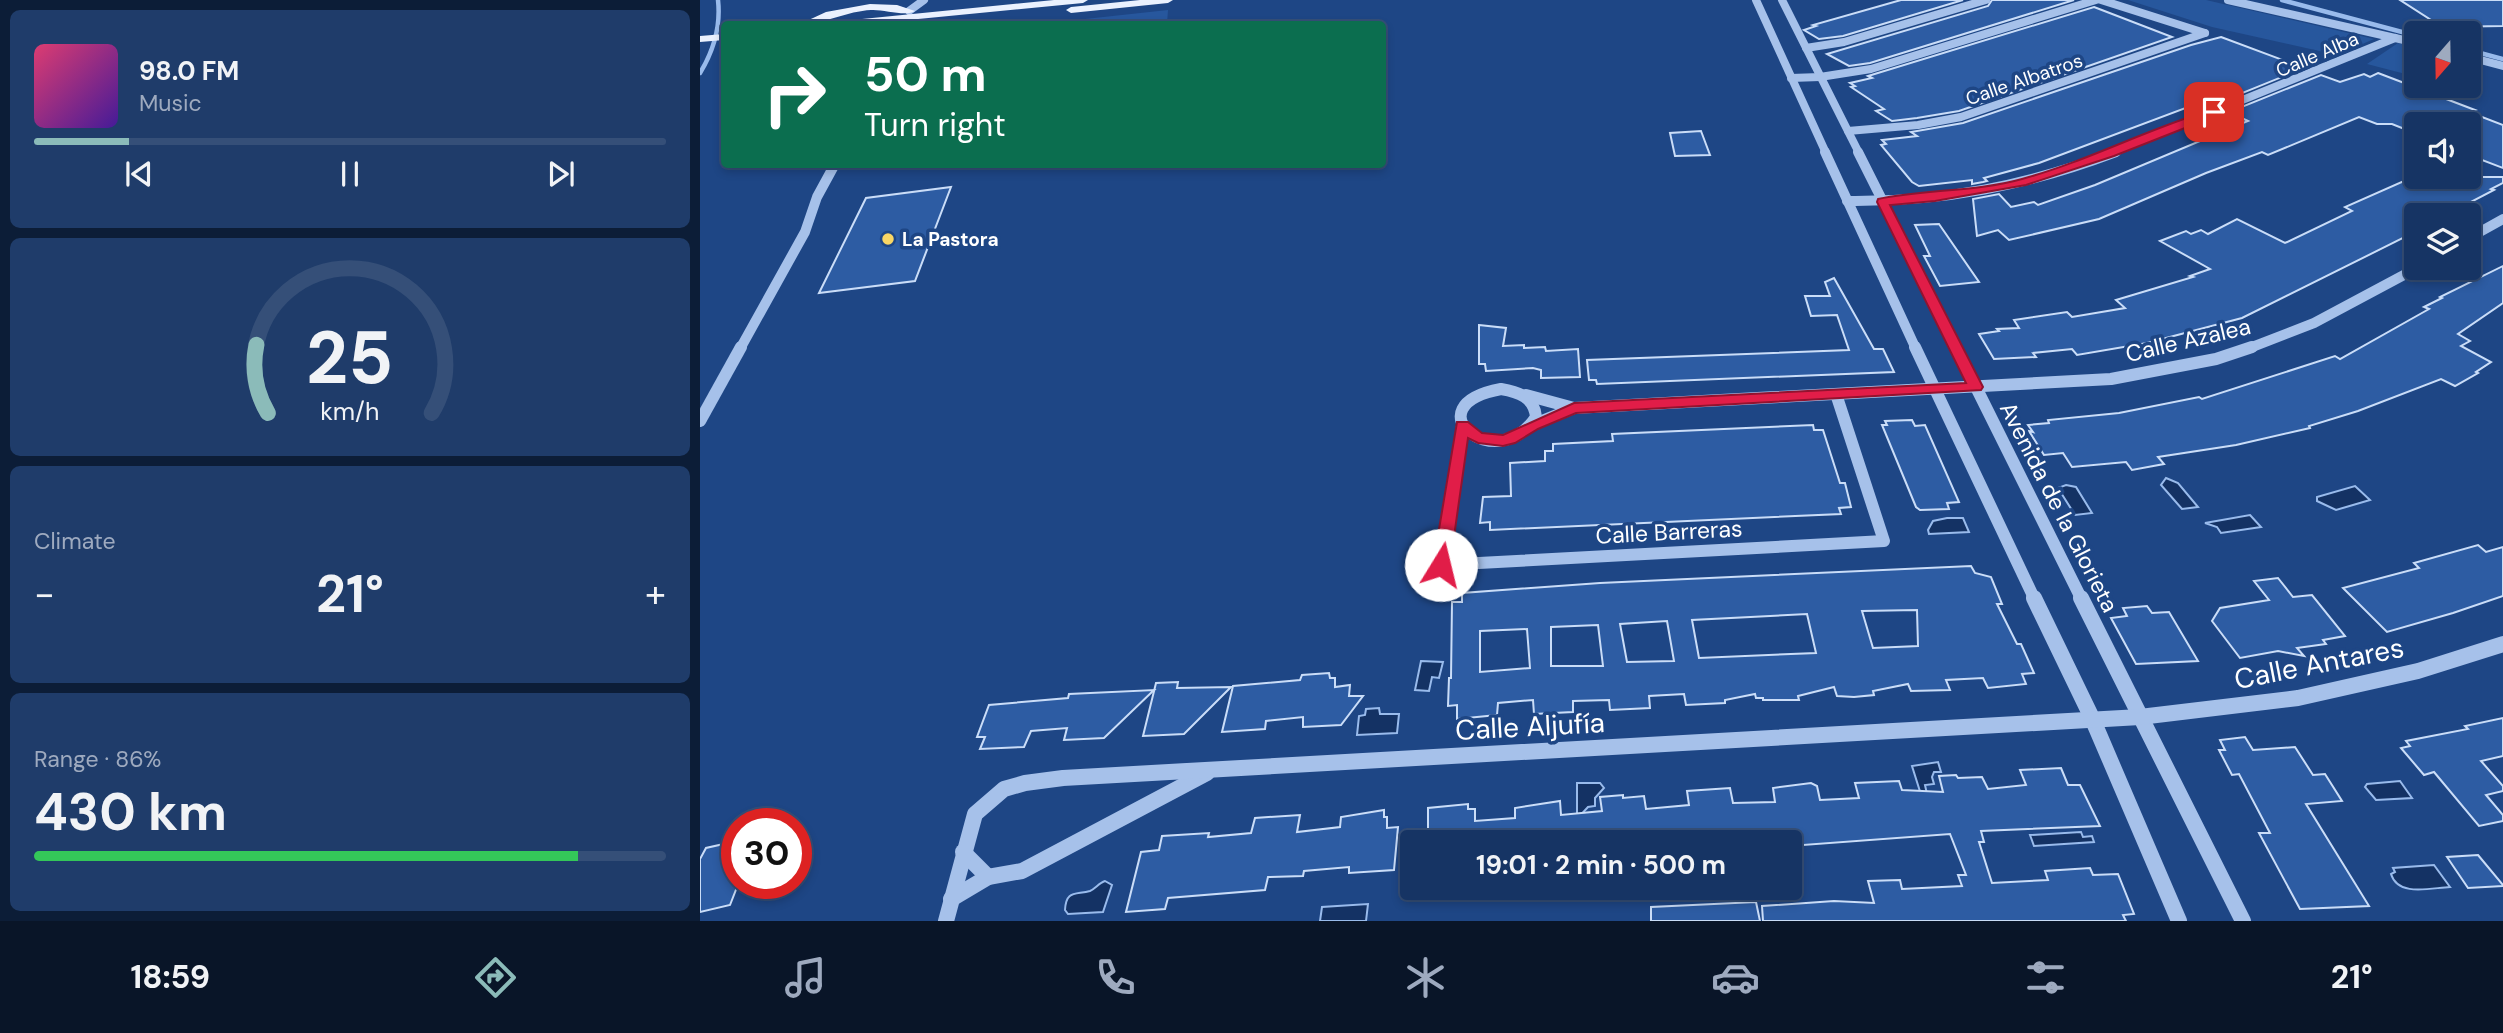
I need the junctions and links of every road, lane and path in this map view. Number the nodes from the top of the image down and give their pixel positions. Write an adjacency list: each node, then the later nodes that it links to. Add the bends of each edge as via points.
1 (924, 0): 10 (street)
2 (1083, 0): 10 (main road)
3 (1168, 0): 13 (main road)
4 (1756, 0): 24 (street)
5 (1782, 0): 19 (street, Avenida de la Glorieta)
6 (1986, 0): 19 (street, via 1844,42)
7 (2096, 0): 23 (street, via 1871,69)
8 (2101, 0): 25 (street, Calle Albatros, via 2205,33 1961,117)
9 (2228, 0): 15 (street)
10 (913, 17): 11 (main road, via 895,7 853,9); 12 (main road)
11 (815, 21)
12 (872, 21)
13 (958, 21)
14 (721, 37): 16 (main road)
15 (2395, 38): 17 (street); 28 (street, Calle Alba, via 2033,180 1990,190)
16 (700, 39)
17 (2404, 40)
18 (721, 46): 20 (main road)
19 (1806, 48): 23 (street, Avenida de la Glorieta)
20 (700, 49)
21 (2482, 60): 22 (street)
22 (2503, 66)
23 (1820, 76): 24 (street); 25 (street, Avenida de la Glorieta)
24 (1791, 78): 27 (street)
25 (1848, 131): 28 (street, Avenida de la Glorieta)
26 (833, 168): 37 (street, via 805,232)
27 (1847, 201): 28 (street, Calle Alba); 33 (street)
28 (1883, 202): 32 (street, Avenida de la Glorieta)
29 (2503, 219): 30 (street)
30 (2481, 231)
31 (2404, 275): 32 (street, Calle Azalea, via 2314,323 2216,359 2111,379)
32 (1975, 387): 33 (street, Calle Azalea); 41 (street, Avenida de la Glorieta)
33 (1934, 390): 34 (street, Calle Azalea); 42 (street)
34 (1836, 394): 36 (street, Calle Azalea); 39 (street, Calle Barreras, via 1884,541 1441,565)
35 (1524, 395): 36 (street); 38 (street, via 1536,409); 39 (street, via 1501,389 1477,395 1462,409)
36 (1574, 408): 38 (street)
37 (700, 421)
38 (1532, 425): 39 (street, via 1515,438 1490,440 1478,438)
39 (1462, 426)
40 (2503, 644): 41 (street, Calle Antares, via 2418,671 2298,698)
41 (2140, 717): 42 (street, Calle Aljufía); 49 (street, Avenida de la Glorieta)
42 (2092, 718): 43 (street, Calle Aljufía); 48 (street)
43 (1211, 772): 44 (street, Calle Aljufía, via 1063,778 1006,786 975,814); 45 (street, via 1023,871)
44 (963, 852): 45 (street); 46 (street, Calle Aljufía)
45 (988, 877): 46 (street)
46 (951, 899): 47 (street, Calle Aljufía)
47 (946, 921)
48 (2179, 921)
49 (2243, 921)

